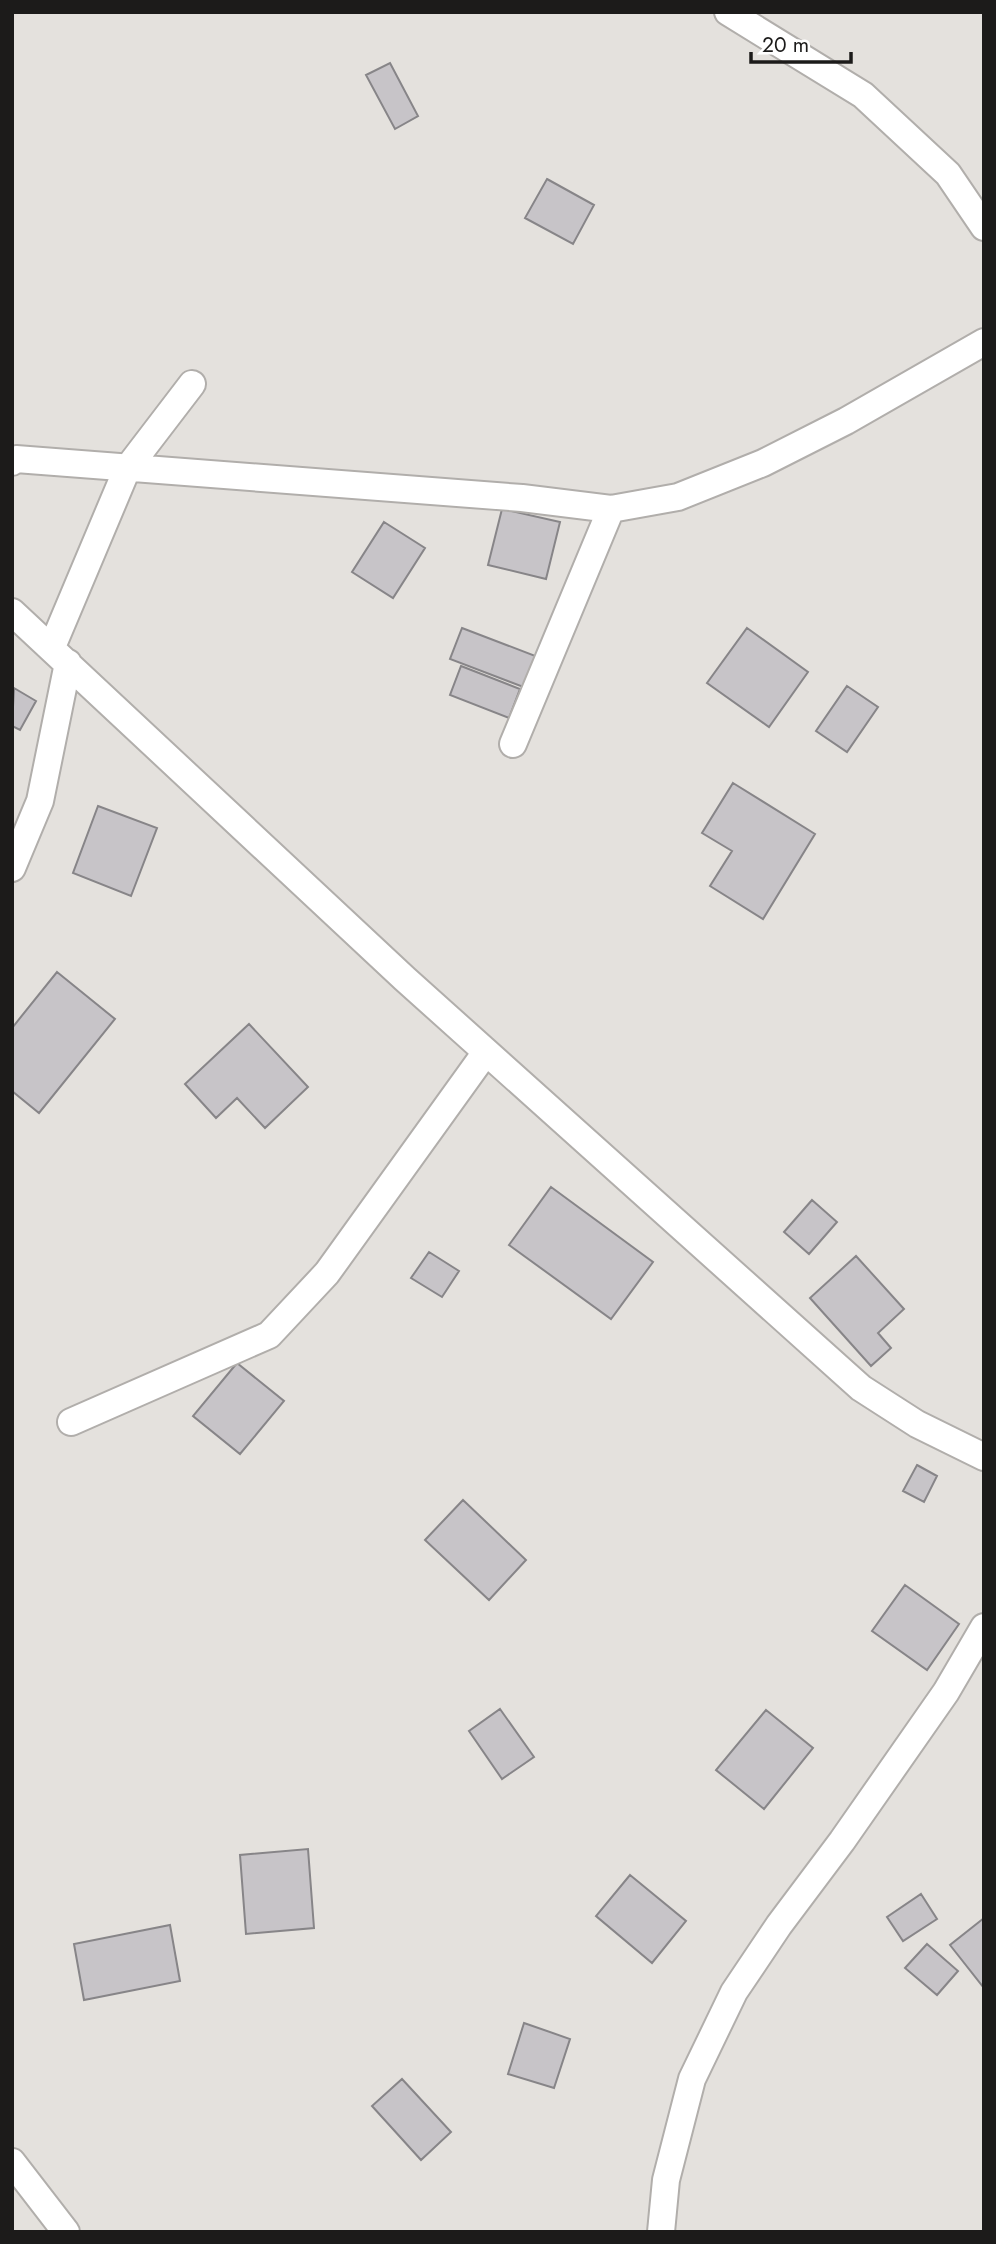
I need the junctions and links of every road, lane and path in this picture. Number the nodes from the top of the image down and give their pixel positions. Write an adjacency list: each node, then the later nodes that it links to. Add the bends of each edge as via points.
1 (728, 12): 2 (street, via 863,95 948,174)
2 (984, 227)
3 (984, 342): 7 (street, via 763,463 678,497)
4 (192, 384): 6 (street)
5 (12, 462): 6 (street)
6 (127, 469): 7 (street, via 522,498); 9 (street)
7 (611, 509): 10 (street)
8 (12, 612): 9 (street)
9 (60, 655): 11 (street, via 40,801); 12 (street)
10 (513, 744)
11 (12, 868)
12 (486, 1052): 13 (street, via 327,1273 269,1335); 14 (street, via 861,1388 917,1424)
13 (71, 1422)
14 (984, 1457)
15 (984, 1627): 18 (street, via 946,1692 734,1992 692,2079 666,2180)
16 (12, 2162): 17 (street)
17 (66, 2232)
18 (661, 2232)

